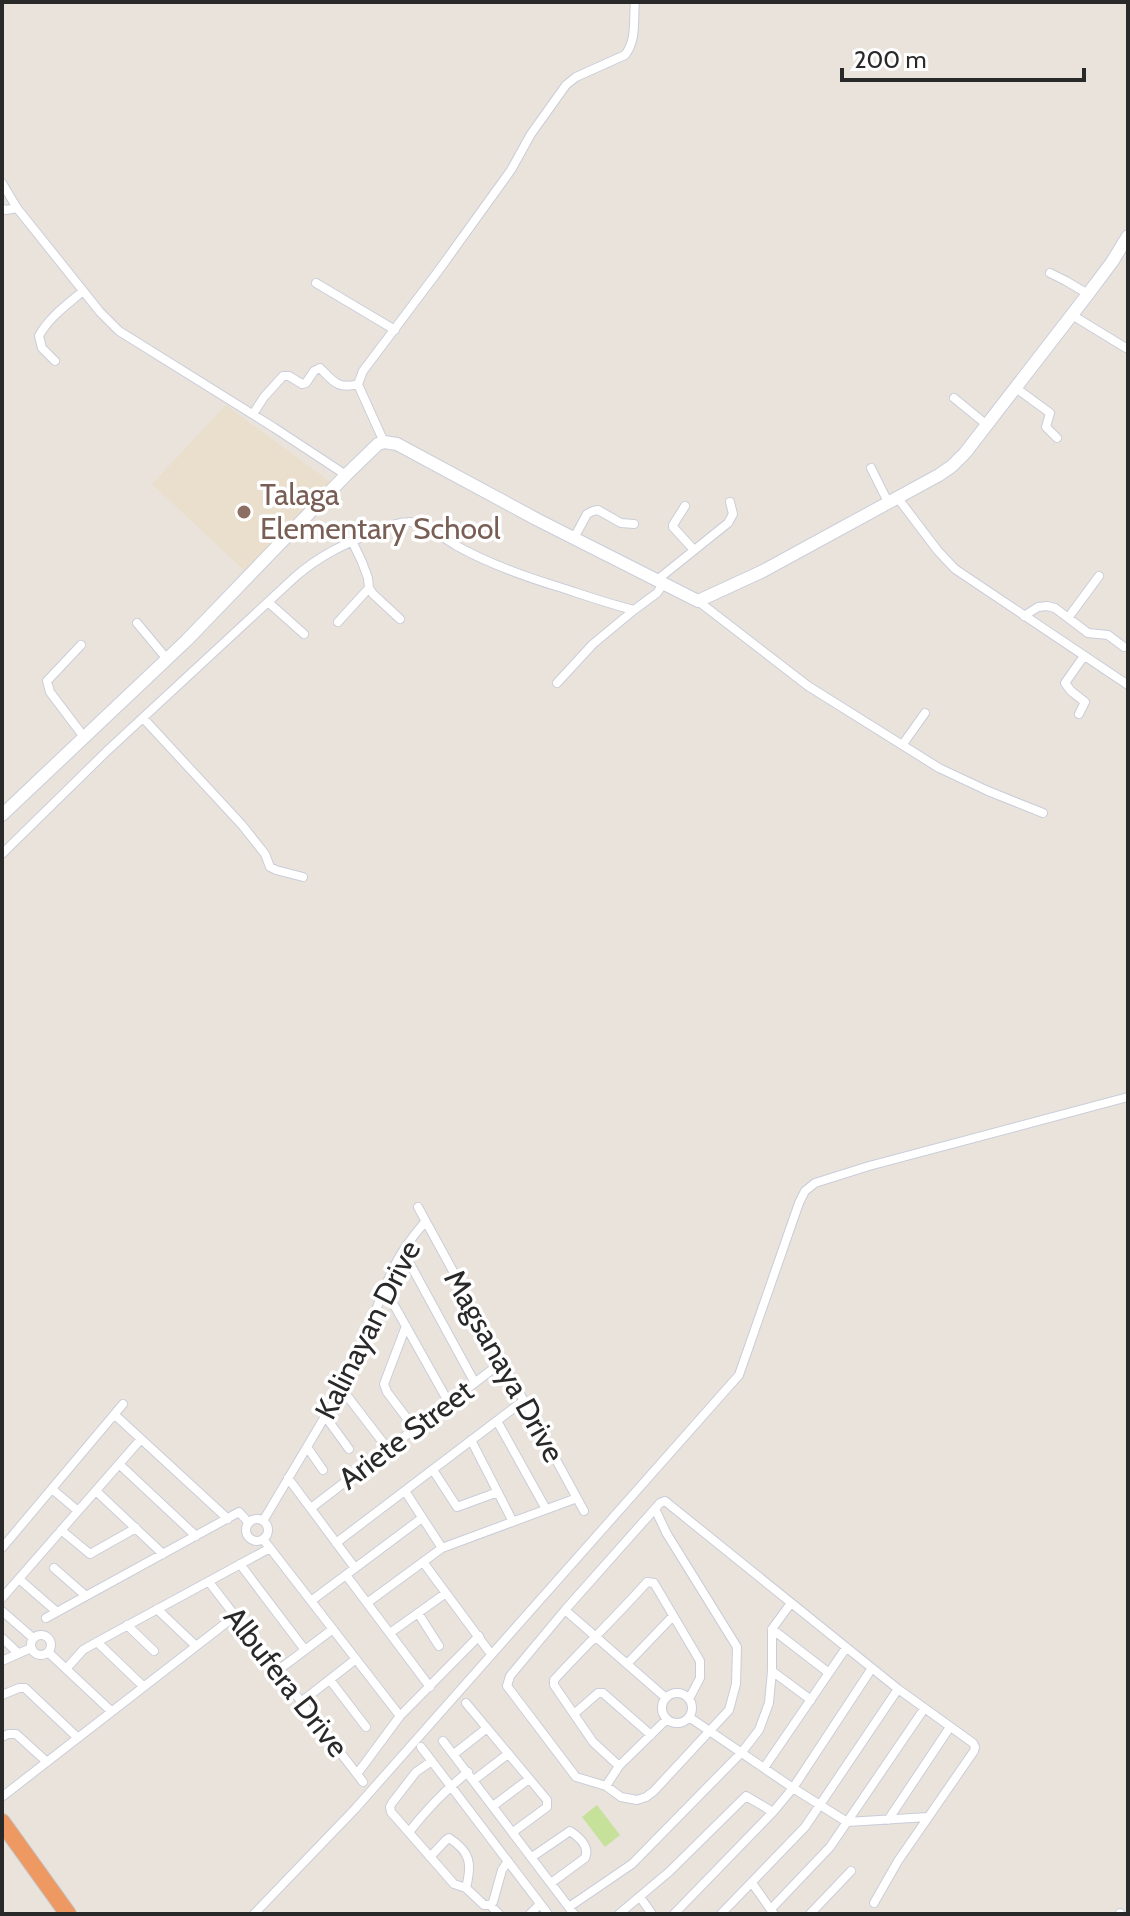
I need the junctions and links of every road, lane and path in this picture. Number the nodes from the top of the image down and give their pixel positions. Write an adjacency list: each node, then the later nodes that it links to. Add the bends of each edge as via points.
1 (635, 2): 11 (street, via 630,49 566,85)
2 (2, 183): 3 (street)
3 (17, 208): 4 (street); 8 (street)
4 (2, 209)
5 (1128, 236): 9 (street)
6 (1050, 273): 9 (street)
7 (316, 283): 11 (street)
8 (83, 291): 13 (street, via 39,336); 17 (street, via 119,331)
9 (1088, 294): 10 (street)
10 (1072, 315): 12 (street); 15 (street)
11 (395, 330): 14 (street)
12 (1126, 348)
13 (55, 361)
14 (358, 384): 17 (street, via 341,386 320,368 302,384 283,376); 20 (street)
15 (1016, 388): 18 (street); 19 (street, via 1050,413 1046,427)
16 (954, 398): 18 (street)
17 (253, 414): 22 (street)
18 (987, 425): 23 (street, via 952,466)
19 (1057, 438)
20 (384, 442): 22 (street); 27 (street, via 397,444)
21 (871, 468): 23 (street)
22 (346, 475): 45 (street)
23 (893, 500): 33 (street); 36 (street, via 952,567)
24 (730, 502): 29 (street, via 733,518)
25 (685, 506): 29 (street, via 673,527)
26 (634, 524): 27 (street, via 593,511)
27 (574, 538): 31 (street)
28 (352, 541): 32 (street); 34 (street, via 309,564); 35 (street, via 412,522 502,568)
29 (694, 550): 31 (street)
30 (1099, 576): 37 (street)
31 (660, 582): 33 (street); 35 (street, via 652,597)
32 (369, 588): 38 (street); 39 (street)
33 (698, 601): 52 (street, via 808,686)
34 (268, 602): 41 (street); 50 (street)
35 (634, 610): 46 (street)
36 (1024, 616): 37 (street, via 1047,606); 44 (street)
37 (1068, 618): 43 (street, via 1090,634 1105,634)
38 (400, 619)
39 (338, 622)
40 (137, 623): 45 (street)
41 (304, 634)
42 (81, 645): 51 (street, via 47,684)
43 (1124, 647)
44 (1084, 656): 47 (street); 49 (street, via 1065,683 1085,702)
45 (167, 659): 51 (street)
46 (557, 683)
47 (1128, 685)
48 (925, 713): 52 (street)
49 (1079, 714)
50 (143, 718): 55 (street); 56 (street, via 236,818 270,867)
51 (84, 737): 54 (street)
52 (903, 744): 53 (street, via 939,768)
53 (1043, 813)
54 (2, 815)
55 (2, 854)
56 (303, 877)
57 (1128, 1097): 214 (street, via 869,1166 805,1191 739,1375 355,1809)
58 (418, 1207): 59 (street, Magsanaya Drive)
59 (425, 1222): 60 (street, Kalinayan Drive); 63 (street, Magsanaya Drive)
60 (403, 1251): 61 (street, Kalinayan Drive); 64 (street)
61 (385, 1289): 62 (street); 65 (street, Kalinayan Drive)
62 (406, 1326): 67 (street); 72 (street, via 384,1384)
63 (502, 1362): 64 (street, Ariete Street); 66 (street, Magsanaya Drive)
64 (475, 1383): 67 (street, Ariete Street)
65 (341, 1388): 70 (street, Kalinayan Drive); 77 (street)
66 (523, 1401): 71 (street); 86 (street, Magsanaya Drive)
67 (449, 1403): 72 (street, Ariete Street)
68 (123, 1404): 69 (street)
69 (115, 1415): 73 (street); 82 (street)
70 (325, 1416): 75 (street, Kalinayan Drive); 76 (street)
71 (497, 1421): 74 (street); 88 (street)
72 (415, 1429): 77 (street, Ariete Street)
73 (141, 1439): 78 (street); 93 (street)
74 (471, 1440): 80 (street); 85 (street)
75 (307, 1447): 79 (street); 81 (street, Kalinayan Drive)
76 (349, 1449)
77 (388, 1449): 87 (street, Ariete Street)
78 (119, 1464): 83 (street); 99 (street)
79 (323, 1470)
80 (433, 1470): 84 (street); 85 (street, via 457,1507)
81 (288, 1478): 87 (street); 94 (street, Kalinayan Drive)
82 (52, 1489): 90 (street); 102 (street)
83 (96, 1491): 90 (street); 97 (street)
84 (405, 1491): 92 (street); 101 (street)
85 (498, 1492): 95 (street)
86 (577, 1498): 88 (street); 91 (street, Magsanaya Drive)
87 (311, 1508): 101 (street)
88 (546, 1509): 95 (street)
89 (655, 1509): 118 (street, via 665,1501); 120 (street); 171 (street, via 737,1647 729,1710)
90 (78, 1511): 98 (street)
91 (584, 1511)
92 (422, 1518): 104 (street); 109 (street)
93 (228, 1519): 96 (street, via 239,1512); 99 (street)
94 (263, 1521): 96 (street); 100 (street, via 268,1530)
95 (513, 1522): 104 (street)
96 (249, 1523): 100 (street, via 250,1538)
97 (136, 1528): 98 (street, via 90,1554); 105 (street)
98 (61, 1530): 111 (street)
99 (196, 1536): 105 (street)
100 (263, 1539): 103 (street)
101 (336, 1543): 109 (street)
102 (2, 1548)
103 (270, 1548): 107 (street); 116 (street)
104 (442, 1548): 106 (street)
105 (163, 1554): 114 (street)
106 (423, 1562): 113 (street); 117 (street)
107 (240, 1564): 112 (street); 139 (street)
108 (54, 1568): 114 (street)
109 (355, 1568): 110 (street)
110 (346, 1575): 116 (street); 117 (street)
111 (19, 1579): 115 (street); 122 (street)
112 (209, 1582): 119 (street); 124 (street, Albufera Drive)
113 (446, 1593): 123 (street); 132 (street)
114 (86, 1596): 122 (street)
115 (2, 1598)
116 (311, 1601): 128 (street)
117 (367, 1603): 130 (street)
118 (791, 1603): 129 (street); 138 (street)
119 (157, 1609): 127 (street); 136 (street)
120 (565, 1610): 131 (street); 187 (street, via 507,1686 576,1777)
121 (2, 1611): 135 (street)
122 (57, 1612): 126 (street)
123 (418, 1613): 130 (street); 137 (street)
124 (235, 1616): 136 (street); 149 (street, Albufera Drive)
125 (673, 1616): 131 (street, via 654,1583 647,1582); 146 (street); 158 (street, via 700,1661 700,1678)
126 (46, 1618)
127 (127, 1625): 134 (street); 141 (street)
128 (333, 1629): 139 (street); 144 (street)
129 (772, 1629): 150 (street); 151 (street)
130 (390, 1633): 154 (street)
131 (594, 1635): 146 (street); 164 (street, via 554,1680)
132 (479, 1636): 140 (street); 154 (street)
133 (2, 1638): 143 (street)
134 (97, 1642): 148 (street); 153 (street)
135 (32, 1643): 142 (street, via 38,1655); 142 (street, via 40,1635 46,1637); 143 (street)
136 (196, 1646): 153 (street)
137 (439, 1646)
138 (846, 1648): 147 (street); 151 (street)
139 (305, 1650): 149 (street)
140 (488, 1650)
141 (154, 1651)
142 (48, 1652): 148 (street)
143 (18, 1653): 145 (street)
144 (356, 1659): 152 (street); 165 (street)
145 (2, 1661)
146 (627, 1664): 157 (street)
147 (872, 1668): 155 (street); 188 (street)
148 (66, 1669): 163 (street)
149 (277, 1671): 160 (street, Albufera Drive)
150 (772, 1671): 159 (street); 177 (street, via 759,1730)
151 (829, 1673): 159 (street)
152 (330, 1680): 160 (street); 168 (street)
153 (143, 1686): 163 (street)
154 (430, 1687): 165 (street)
155 (898, 1689): 162 (street); 190 (street)
156 (2, 1695): 174 (street, via 25,1688)
157 (666, 1698): 158 (street, via 678,1693); 167 (street, via 662,1713)
158 (689, 1699): 166 (street)
159 (811, 1700): 183 (street)
160 (301, 1702): 165 (street, Albufera Drive, via 360,1778)
161 (466, 1703): 170 (street)
162 (924, 1709): 169 (street); 196 (street)
163 (111, 1711): 174 (street)
164 (574, 1714): 172 (street, via 603,1693); 182 (street)
165 (400, 1716)
166 (689, 1717): 167 (street, via 674,1723); 171 (street)
167 (667, 1719): 172 (street)
168 (366, 1727)
169 (950, 1727): 193 (street, via 975,1747); 194 (street)
170 (487, 1728): 178 (street); 179 (street)
171 (711, 1731): 177 (street); 187 (street, via 646,1797 621,1797)
172 (651, 1735): 182 (street)
173 (2, 1737): 181 (street, via 16,1734)
174 (78, 1738): 181 (street)
175 (443, 1741): 178 (street)
176 (421, 1747): 180 (street)
177 (742, 1752): 183 (street); 211 (street, via 632,1864)
178 (454, 1754): 184 (street)
179 (508, 1754): 184 (street); 185 (street)
180 (432, 1761): 186 (street); 197 (street, via 416,1772 390,1807)
181 (47, 1762): 189 (street)
182 (619, 1766): 187 (street)
183 (764, 1768): 188 (street)
184 (471, 1776): 186 (street); 191 (street)
185 (529, 1779): 191 (street); 198 (street, via 548,1804)
186 (450, 1785): 197 (street); 201 (street)
187 (606, 1786)
188 (793, 1788): 190 (street); 192 (street)
189 (4, 1793)
190 (820, 1805): 196 (street); 204 (street)
191 (493, 1806): 198 (street)
192 (773, 1812): 206 (street, via 746,1796); 220 (street)
193 (928, 1817): 194 (street); 207 (street)
194 (888, 1820): 196 (street)
195 (2, 1822): 213 (highway)
196 (847, 1822): 212 (street)
197 (409, 1832): 199 (street)
198 (513, 1832): 200 (street)
199 (430, 1857): 205 (street, via 454,1884); 205 (street, via 453,1839 469,1859)
200 (532, 1857): 203 (street); 203 (street, via 570,1831 586,1847 585,1858)
201 (508, 1861): 208 (street); 209 (street)
202 (851, 1871): 222 (street)
203 (551, 1883): 211 (street)
204 (752, 1883): 210 (street); 212 (street)
205 (466, 1888): 209 (street)
206 (640, 1897): 218 (street); 219 (street)
207 (874, 1903)
208 (540, 1904): 216 (street); 217 (street)
209 (490, 1905): 215 (street)
210 (732, 1910): 221 (street)
211 (572, 1911)
212 (772, 1912)
213 (68, 1914)
214 (254, 1914)
215 (499, 1914)
216 (530, 1914)
217 (548, 1914)
218 (619, 1914)
219 (652, 1914)
220 (674, 1914)
221 (721, 1914)
222 (810, 1914)

